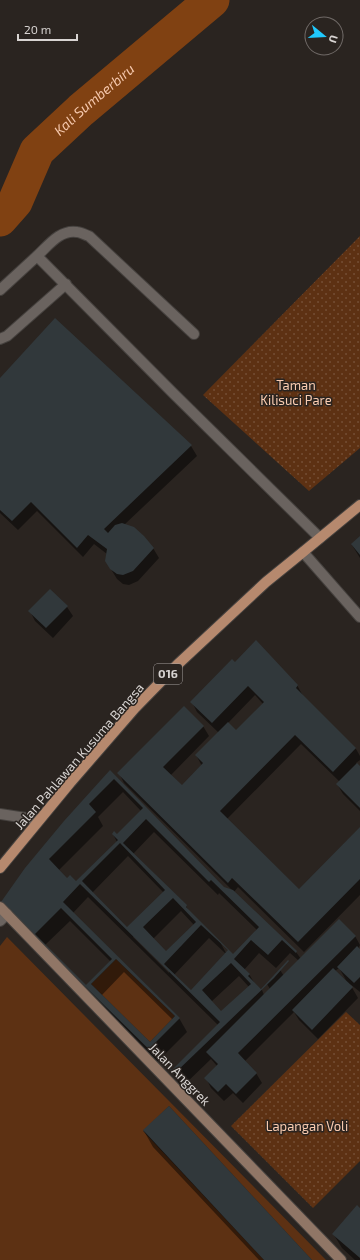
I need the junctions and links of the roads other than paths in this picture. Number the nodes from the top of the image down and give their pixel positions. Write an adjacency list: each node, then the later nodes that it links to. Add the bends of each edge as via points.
1 (37, 256): 2 (lane); 3 (lane); 4 (lane, via 61,234 77,232 89,236)
2 (66, 284): 5 (lane, via 7,336); 7 (lane)
3 (0, 290)
4 (194, 334)
5 (0, 339)
6 (360, 505): 7 (main road, Jalan Pahlawan Kusuma Bangsa / 016)
7 (320, 538): 8 (main road, Jalan Pahlawan Kusuma Bangsa / 016)
8 (303, 552): 9 (lane); 11 (main road, Jalan Pahlawan Kusuma Bangsa / 016, via 266,582 177,665 135,708)
9 (360, 617)
10 (0, 814): 11 (lane)
11 (39, 820): 12 (main road, Jalan Pahlawan Kusuma Bangsa / 016)
12 (0, 868)
13 (2, 914): 14 (street, Jalan Anggrek)
14 (342, 1260)

